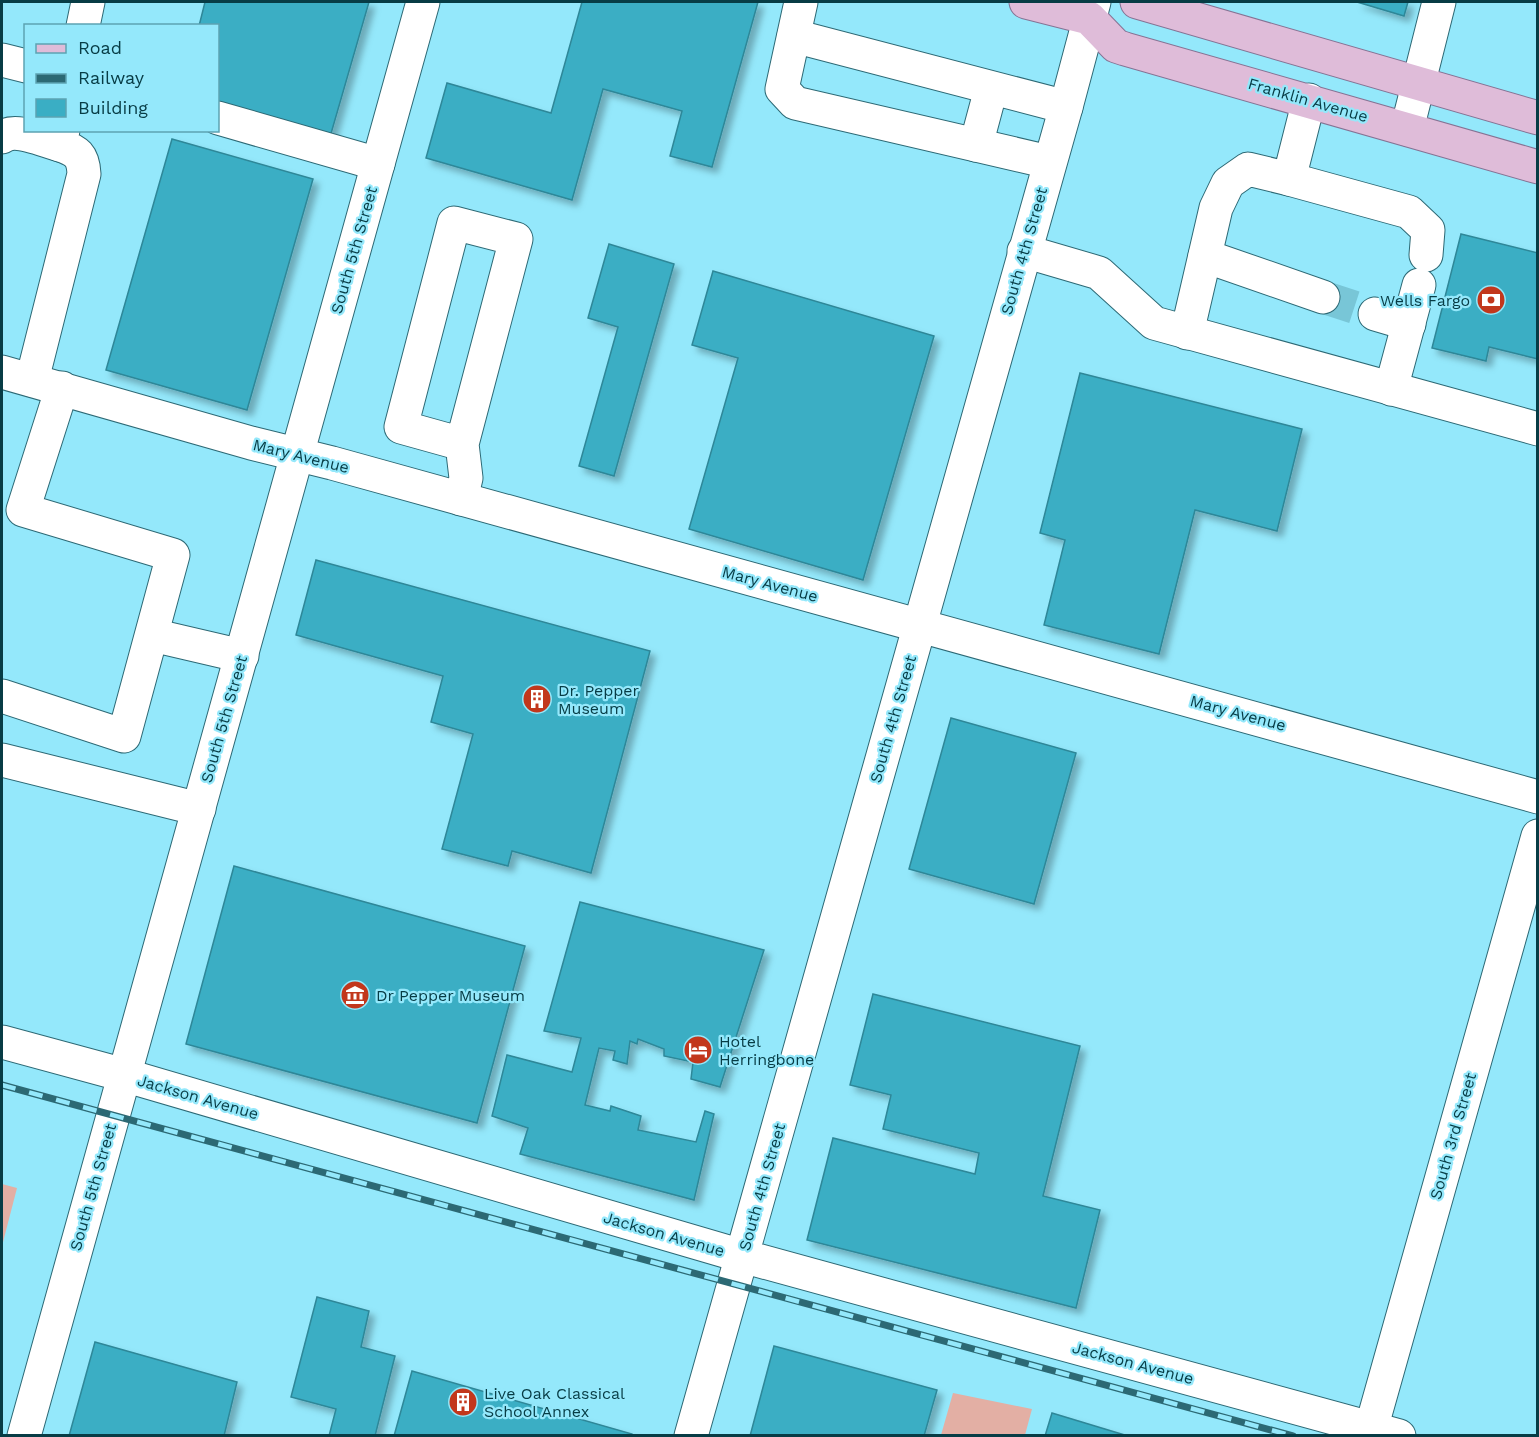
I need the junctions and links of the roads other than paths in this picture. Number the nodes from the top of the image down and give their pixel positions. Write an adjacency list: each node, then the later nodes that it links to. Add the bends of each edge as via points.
1 (88, 2): 9 (street)
2 (423, 2): 24 (street, South 5th Street)
3 (801, 2): 10 (street)
4 (1026, 2): 8 (main road)
5 (1123, 2): 8 (main road)
6 (1137, 2): 13 (main road)
7 (1439, 2): 13 (street)
8 (1092, 10): 15 (main road, Franklin Avenue, via 1116,46); 16 (street, South 4th Street)
9 (83, 24)
10 (794, 36): 14 (street); 22 (street, via 782,89 795,103)
11 (2, 60): 12 (street)
12 (24, 66)
13 (1418, 83): 18 (main road); 19 (street)
14 (991, 89): 16 (street); 22 (street)
15 (1309, 100): 19 (main road, Franklin Avenue); 26 (street)
16 (1066, 107): 23 (street, South 4th Street)
17 (219, 118): 24 (street)
18 (1538, 118)
19 (1407, 129): 25 (main road, Franklin Avenue)
20 (2, 137): 21 (street, via 18,134)
21 (62, 138): 33 (street, via 81,159 84,174)
22 (976, 145): 23 (street)
23 (1049, 162): 27 (street, South 4th Street)
24 (378, 164): 37 (street, South 5th Street)
25 (1538, 167)
26 (1289, 179): 28 (street, via 1248,169 1228,183 1216,208); 31 (street, via 1409,212 1428,230 1423,270)
27 (1024, 251): 32 (street, via 1099,273 1154,323); 40 (street, South 4th Street)
28 (1205, 256): 29 (street); 32 (street)
29 (1323, 297)
30 (1375, 314): 31 (street)
31 (1409, 324): 34 (street)
32 (1187, 333): 34 (street)
33 (32, 380): 37 (street, Mary Avenue); 39 (street)
34 (1391, 389): 35 (street)
35 (1538, 429)
36 (462, 444): 36 (street, via 516,239 454,223 401,427); 38 (street, via 466,478)
37 (298, 454): 38 (street, Mary Avenue); 42 (street, South 5th Street)
38 (461, 499): 40 (street, Mary Avenue)
39 (12, 510): 41 (street, via 173,555)
40 (919, 625): 45 (street, Mary Avenue); 50 (street, South 4th Street)
41 (152, 635): 42 (street); 43 (street, via 124,736)
42 (242, 656): 46 (street, South 5th Street)
43 (2, 696)
44 (2, 760): 46 (street)
45 (1538, 797)
46 (199, 809): 49 (street, South 5th Street)
47 (1538, 836): 51 (street, South 3rd Street)
48 (2, 1042): 49 (street, Jackson Avenue)
49 (124, 1075): 50 (street, Jackson Avenue); 52 (street, South 5th Street)
50 (742, 1257): 51 (street, Jackson Avenue); 53 (street, South 4th Street)
51 (1380, 1433)
52 (24, 1436)
53 (692, 1436)

